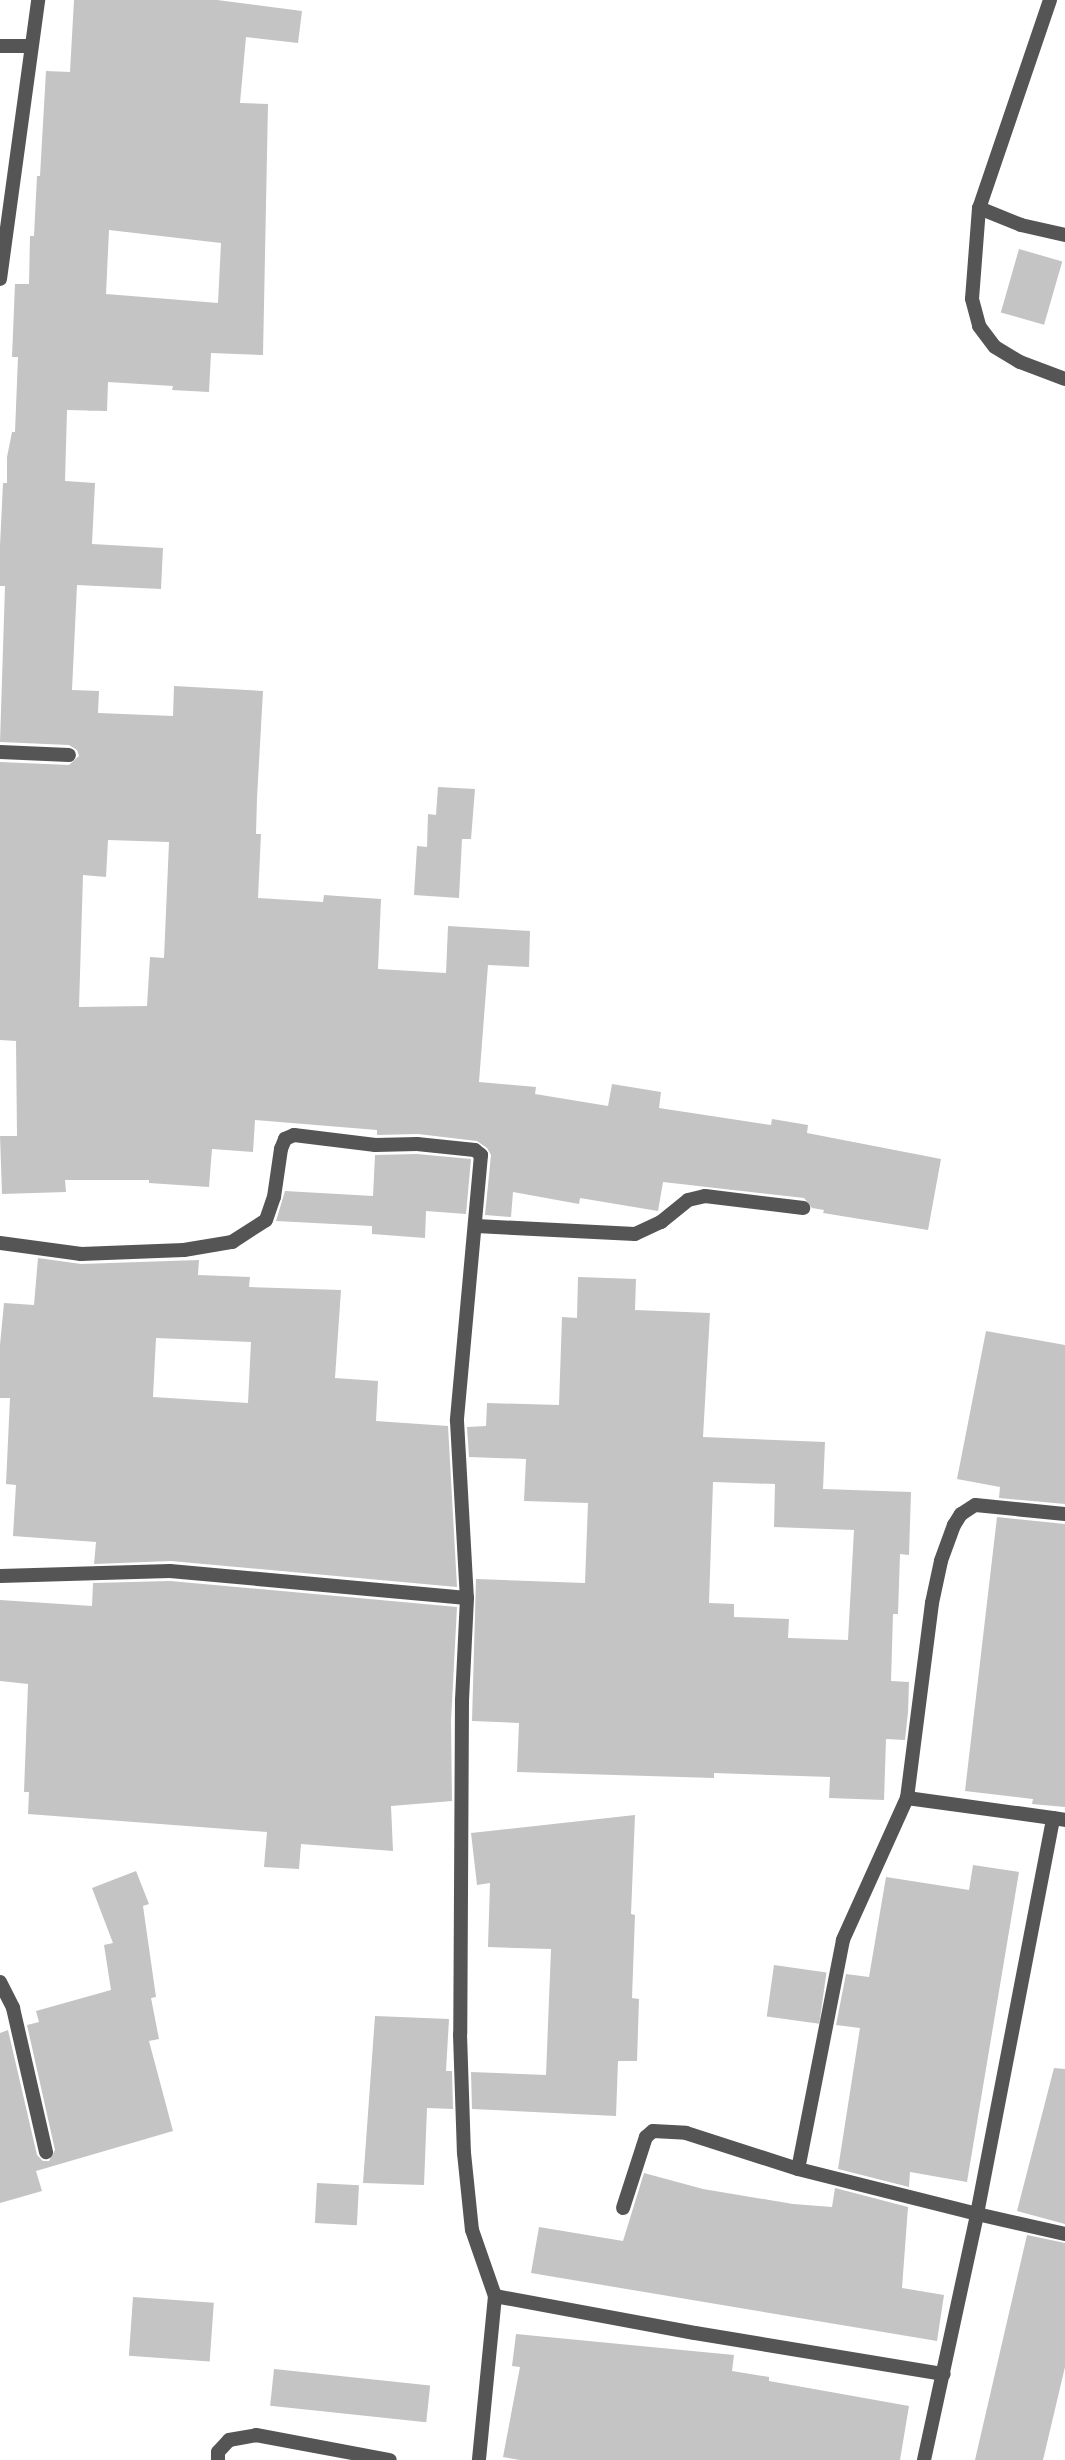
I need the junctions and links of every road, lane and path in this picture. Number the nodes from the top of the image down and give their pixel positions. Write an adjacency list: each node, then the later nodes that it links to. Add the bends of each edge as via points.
1 (38, 0): 4 (street)
2 (1050, 0): 5 (street)
3 (0, 46): 4 (street)
4 (30, 46): 7 (street)
5 (979, 208): 6 (street, via 1021,225); 8 (street, via 972,299 979,326 995,347)
6 (1065, 235)
7 (0, 279)
8 (1065, 379)
9 (0, 752): 10 (street)
10 (69, 755)
11 (803, 1208): 12 (street, via 705,1196 688,1200 661,1222 635,1234)
12 (476, 1226): 13 (street, via 482,1161 475,1150 294,1135 285,1139 281,1149 266,1220 232,1242 184,1250 81,1254); 16 (street, via 457,1422)
13 (0, 1243)
14 (1065, 1514): 17 (street, via 975,1505 954,1525 932,1603)
15 (0, 1576): 16 (street, via 170,1571)
16 (467, 1598): 25 (street, via 460,2034 464,2153 472,2230)
17 (907, 1798): 18 (street); 21 (street, via 843,1940)
18 (1059, 1819): 23 (street)
19 (0, 1982): 20 (street, via 13,2008)
20 (46, 2152)
21 (798, 2169): 22 (street, via 686,2133 653,2131 646,2137); 23 (street)
22 (623, 2208)
23 (977, 2214): 24 (street); 26 (street)
24 (1065, 2234)
25 (495, 2296): 26 (street); 29 (street)
26 (944, 2374): 30 (street)
27 (218, 2460): 28 (street, via 218,2452 229,2440 256,2435)
28 (390, 2460)
29 (479, 2460)
30 (924, 2460)

